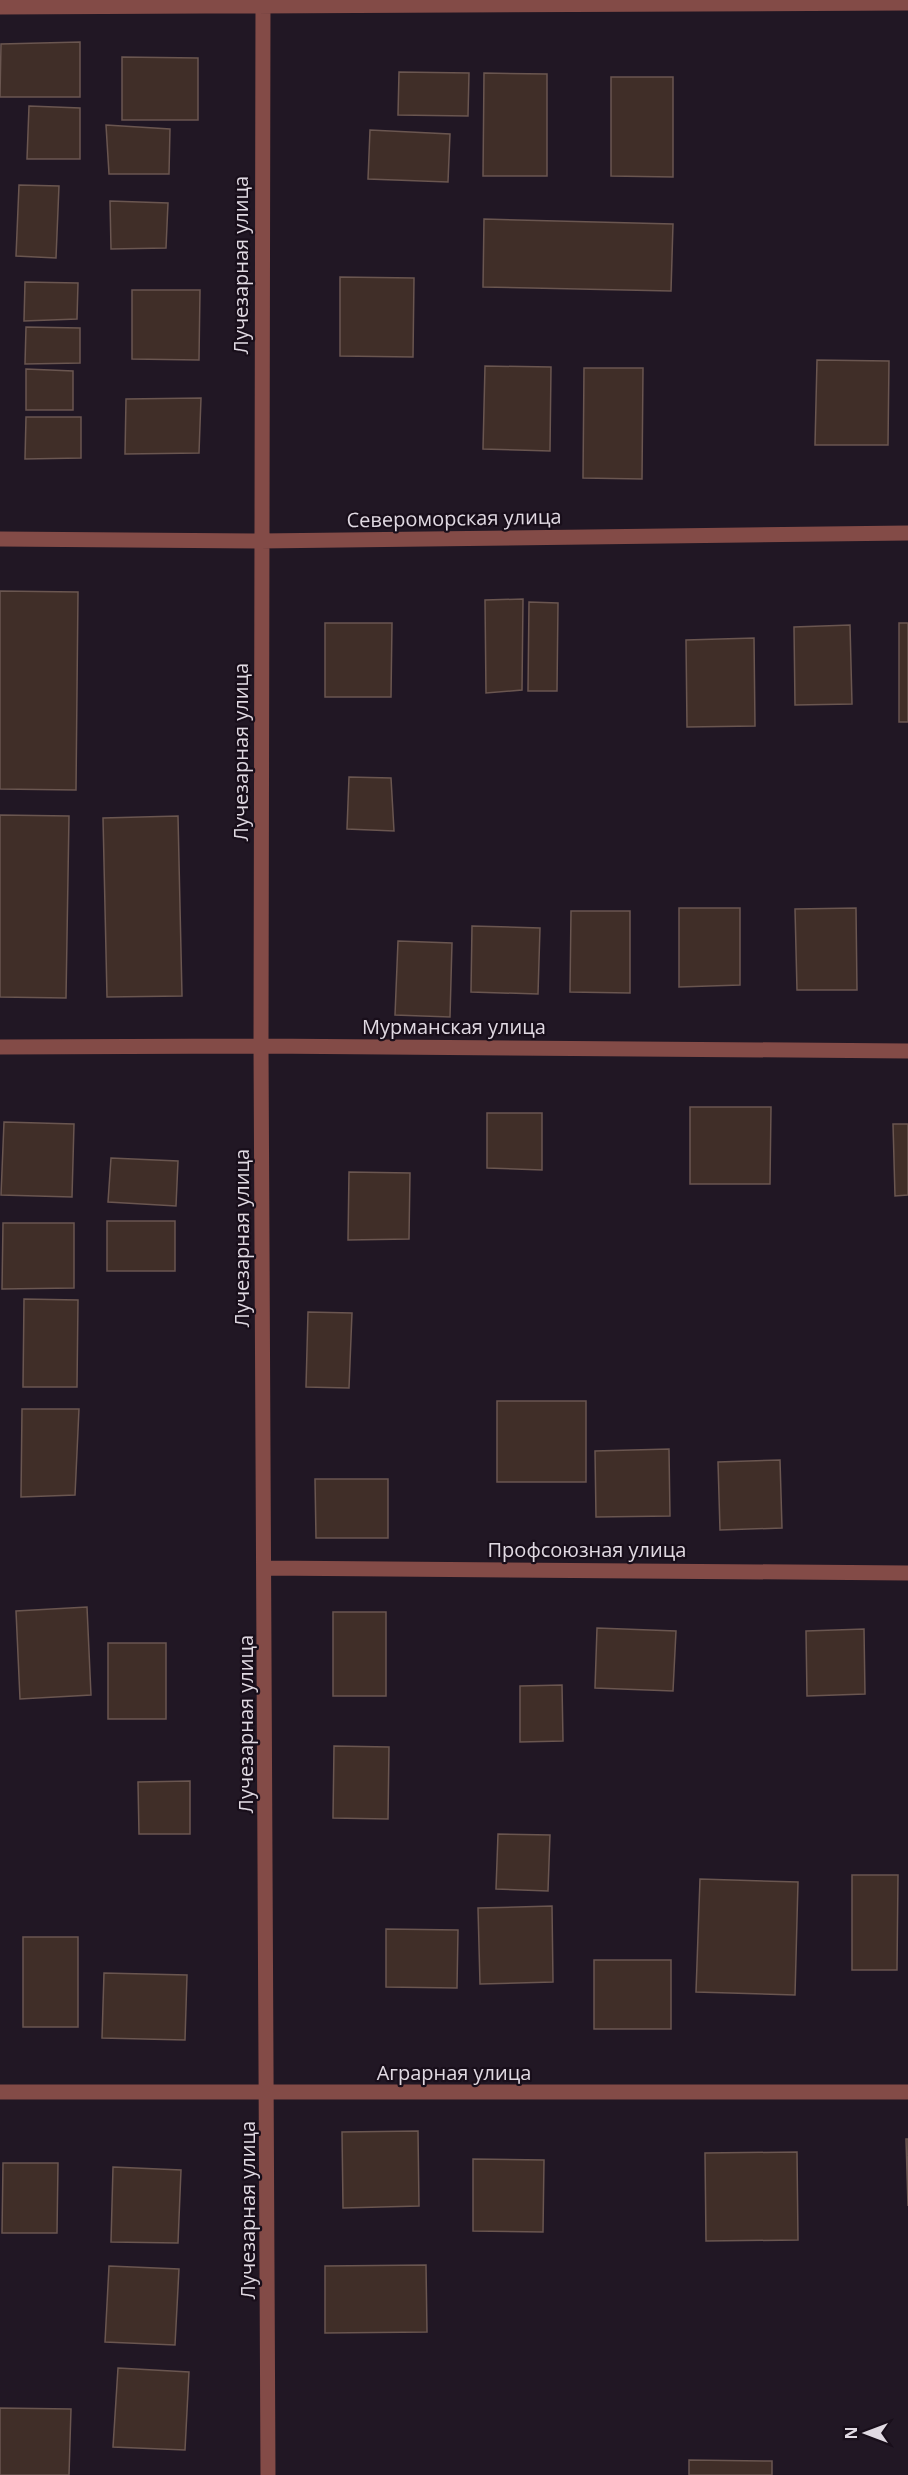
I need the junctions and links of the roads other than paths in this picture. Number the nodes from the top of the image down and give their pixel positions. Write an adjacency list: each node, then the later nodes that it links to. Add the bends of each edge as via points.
1 (263, 3): 2 (street); 3 (street); 6 (street, Лучезарная улица)
2 (908, 3)
3 (0, 8)
4 (908, 533): 6 (street, Североморская улица)
5 (0, 539): 6 (street, Североморская улица)
6 (260, 541): 7 (street, Лучезарная улица)
7 (261, 1046): 8 (street, Мурманская улица); 9 (street, Мурманская улица); 10 (street, Лучезарная улица)
8 (0, 1047)
9 (908, 1051)
10 (265, 1568): 11 (street, Профсоюзная улица); 14 (street, Лучезарная улица)
11 (908, 1573)
12 (0, 2092): 14 (street, Аграрная улица)
13 (908, 2092): 14 (street, Аграрная улица)
14 (267, 2093): 15 (street, Лучезарная улица)
15 (268, 2475)

